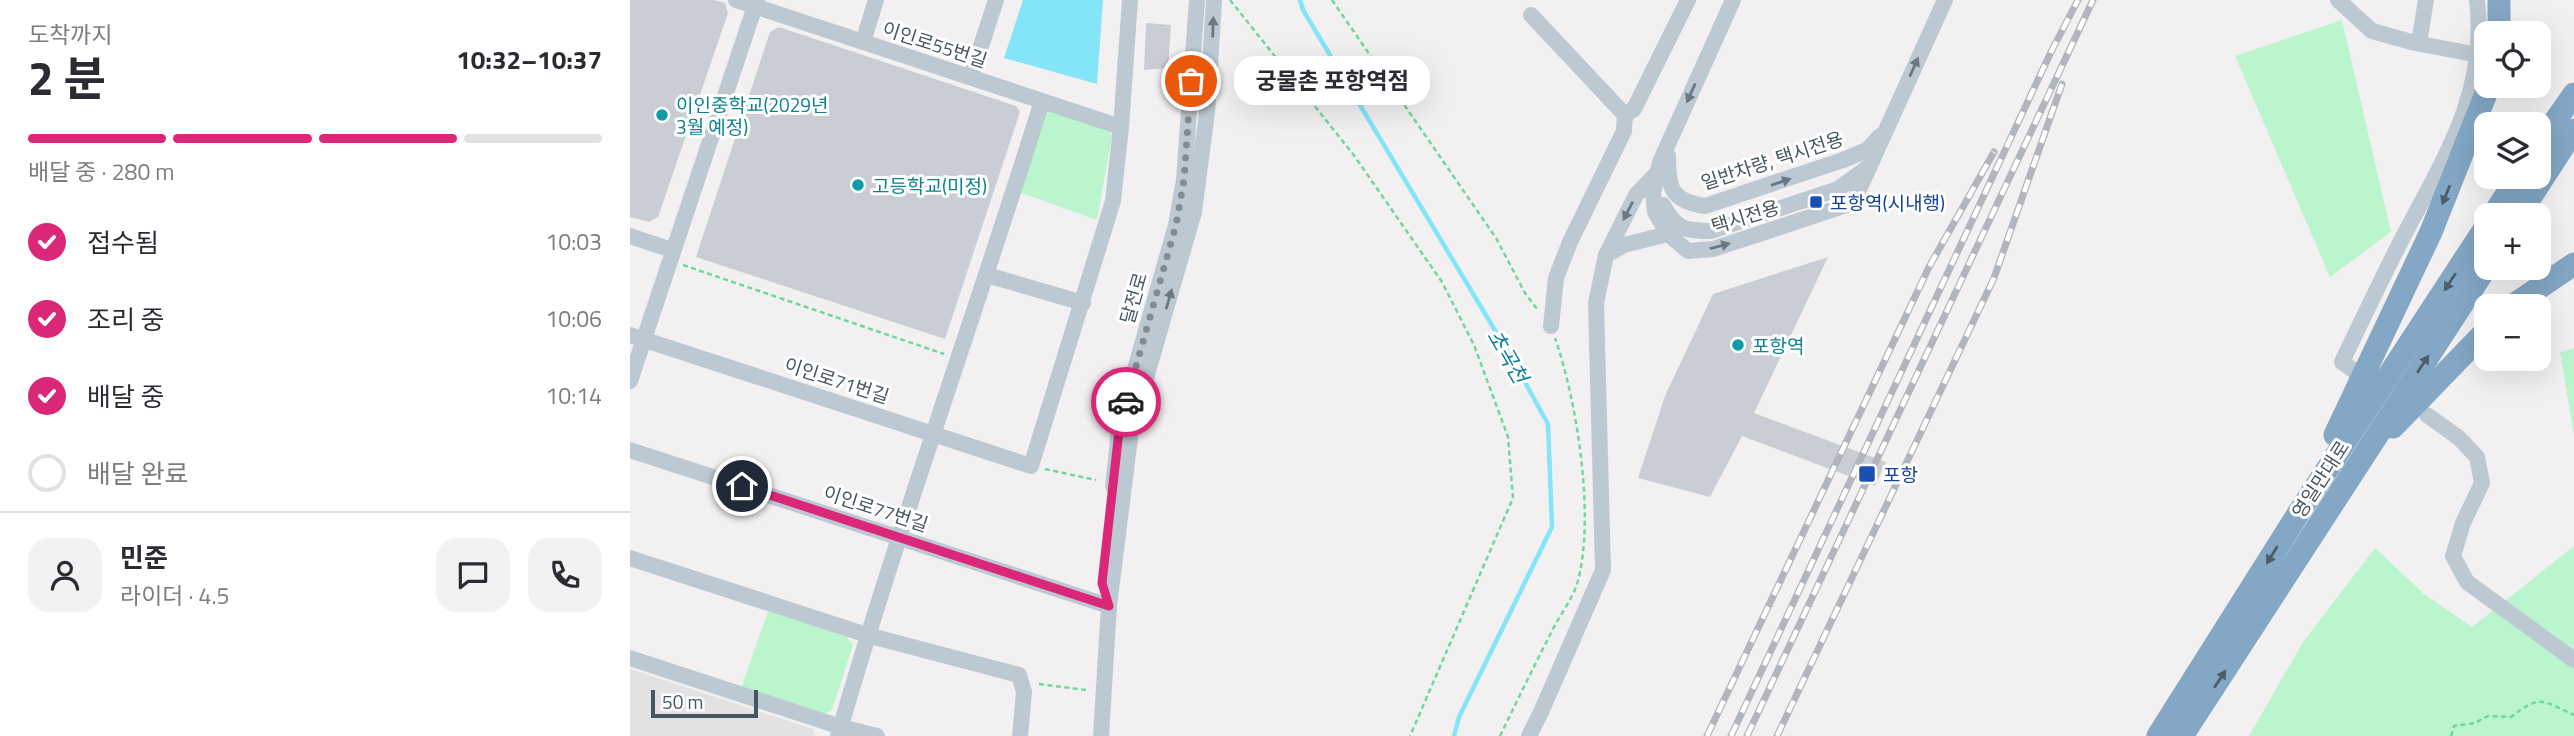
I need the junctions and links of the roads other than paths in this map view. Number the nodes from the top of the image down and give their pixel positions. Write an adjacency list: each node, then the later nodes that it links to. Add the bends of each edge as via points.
1 (736, 0): 14 (street, 이인로55번길)
2 (876, 0): 18 (street)
3 (996, 0): 21 (street)
4 (1130, 0): 27 (street)
5 (1197, 0): 57 (street, 달전로, via 1184,180 1176,225 1120,422 1102,583)
6 (1214, 0): 57 (street, 달전로, one-way to 6, via 1131,430 1194,212 1208,113)
7 (1688, 0): 26 (street, via 1634,109)
8 (1733, 0): 31 (street, one-way to 31)
9 (1945, 0): 29 (street, 택시전용, one-way to 9)
10 (2338, 0): 19 (street, via 2372,31)
11 (2426, 0): 19 (street)
12 (2477, 0): 16 (street)
13 (2499, 0): 17 (highway)
14 (756, 3): 18 (street, 이인로55번길); 38 (street)
15 (1531, 15): 26 (street)
16 (2478, 21)
17 (2499, 21)
18 (863, 42): 21 (street, 이인로55번길)
19 (2419, 44): 20 (street)
20 (2474, 54)
21 (971, 77): 25 (street, 이인로55번길)
22 (2474, 78): 48 (street, via 2448,149 2342,362)
23 (2574, 94): 28 (highway)
24 (2484, 98): 54 (highway, one-way to 54, via 2431,233)
25 (1042, 101): 27 (street, 이인로55번길); 41 (street)
26 (1625, 115): 45 (street, via 1624,131 1556,278)
27 (1121, 127): 44 (street, via 1112,201)
28 (2551, 127)
29 (1886, 129): 31 (street, 일반차량, 택시전용, one-way to 29, via 1668,178 1674,194 1685,203 1705,206 1867,150); 32 (street, 택시전용)
30 (2574, 131): 34 (highway)
31 (1668, 143): 33 (street)
32 (1871, 164): 33 (street, via 1838,189 1711,231 1689,231 1672,222 1661,201); 35 (street, 택시전용, one-way to 32, via 1688,251 1713,249 1853,203)
33 (1657, 176): 35 (street, via 1655,212); 39 (street, one-way to 39, via 1636,195)
34 (2527, 203)
35 (1668, 234): 39 (street, via 1624,245)
36 (630, 236): 38 (street)
37 (2474, 245): 54 (highway, 영일만대로, one-way to 54)
38 (673, 250): 46 (street)
39 (1606, 255): 65 (street, via 1595,303 1603,570)
40 (2574, 264): 43 (highway)
41 (987, 275): 44 (street); 51 (street)
42 (2478, 280): 53 (highway, 영일만대로, one-way to 42)
43 (2530, 294)
44 (1083, 303): 51 (street, 이인로71번길, via 1031,466)
45 (1551, 326)
46 (637, 337): 49 (street); 51 (street, 이인로71번길)
47 (2474, 343): 53 (highway)
48 (2357, 373)
49 (630, 381)
50 (2427, 415): 60 (street, via 2477,457 2483,483 2453,556 2467,582)
51 (933, 433): 55 (street)
52 (630, 450): 55 (street, 이인로77번길)
53 (2355, 467): 67 (highway, 영일만대로, one-way to 53)
54 (2298, 514): 66 (highway, 영일만대로, one-way to 66)
55 (899, 537): 57 (street, 이인로77번길); 58 (street)
56 (630, 558): 58 (street)
57 (1109, 606): 64 (street, 달전로)
58 (867, 635): 61 (street); 63 (street, via 1019,675 1024,692)
59 (630, 658): 61 (street)
60 (2574, 660)
61 (840, 731): 62 (street)
62 (877, 736)
63 (1020, 736)
64 (1101, 736)
65 (1529, 736)
66 (2158, 736)
67 (2182, 736)

